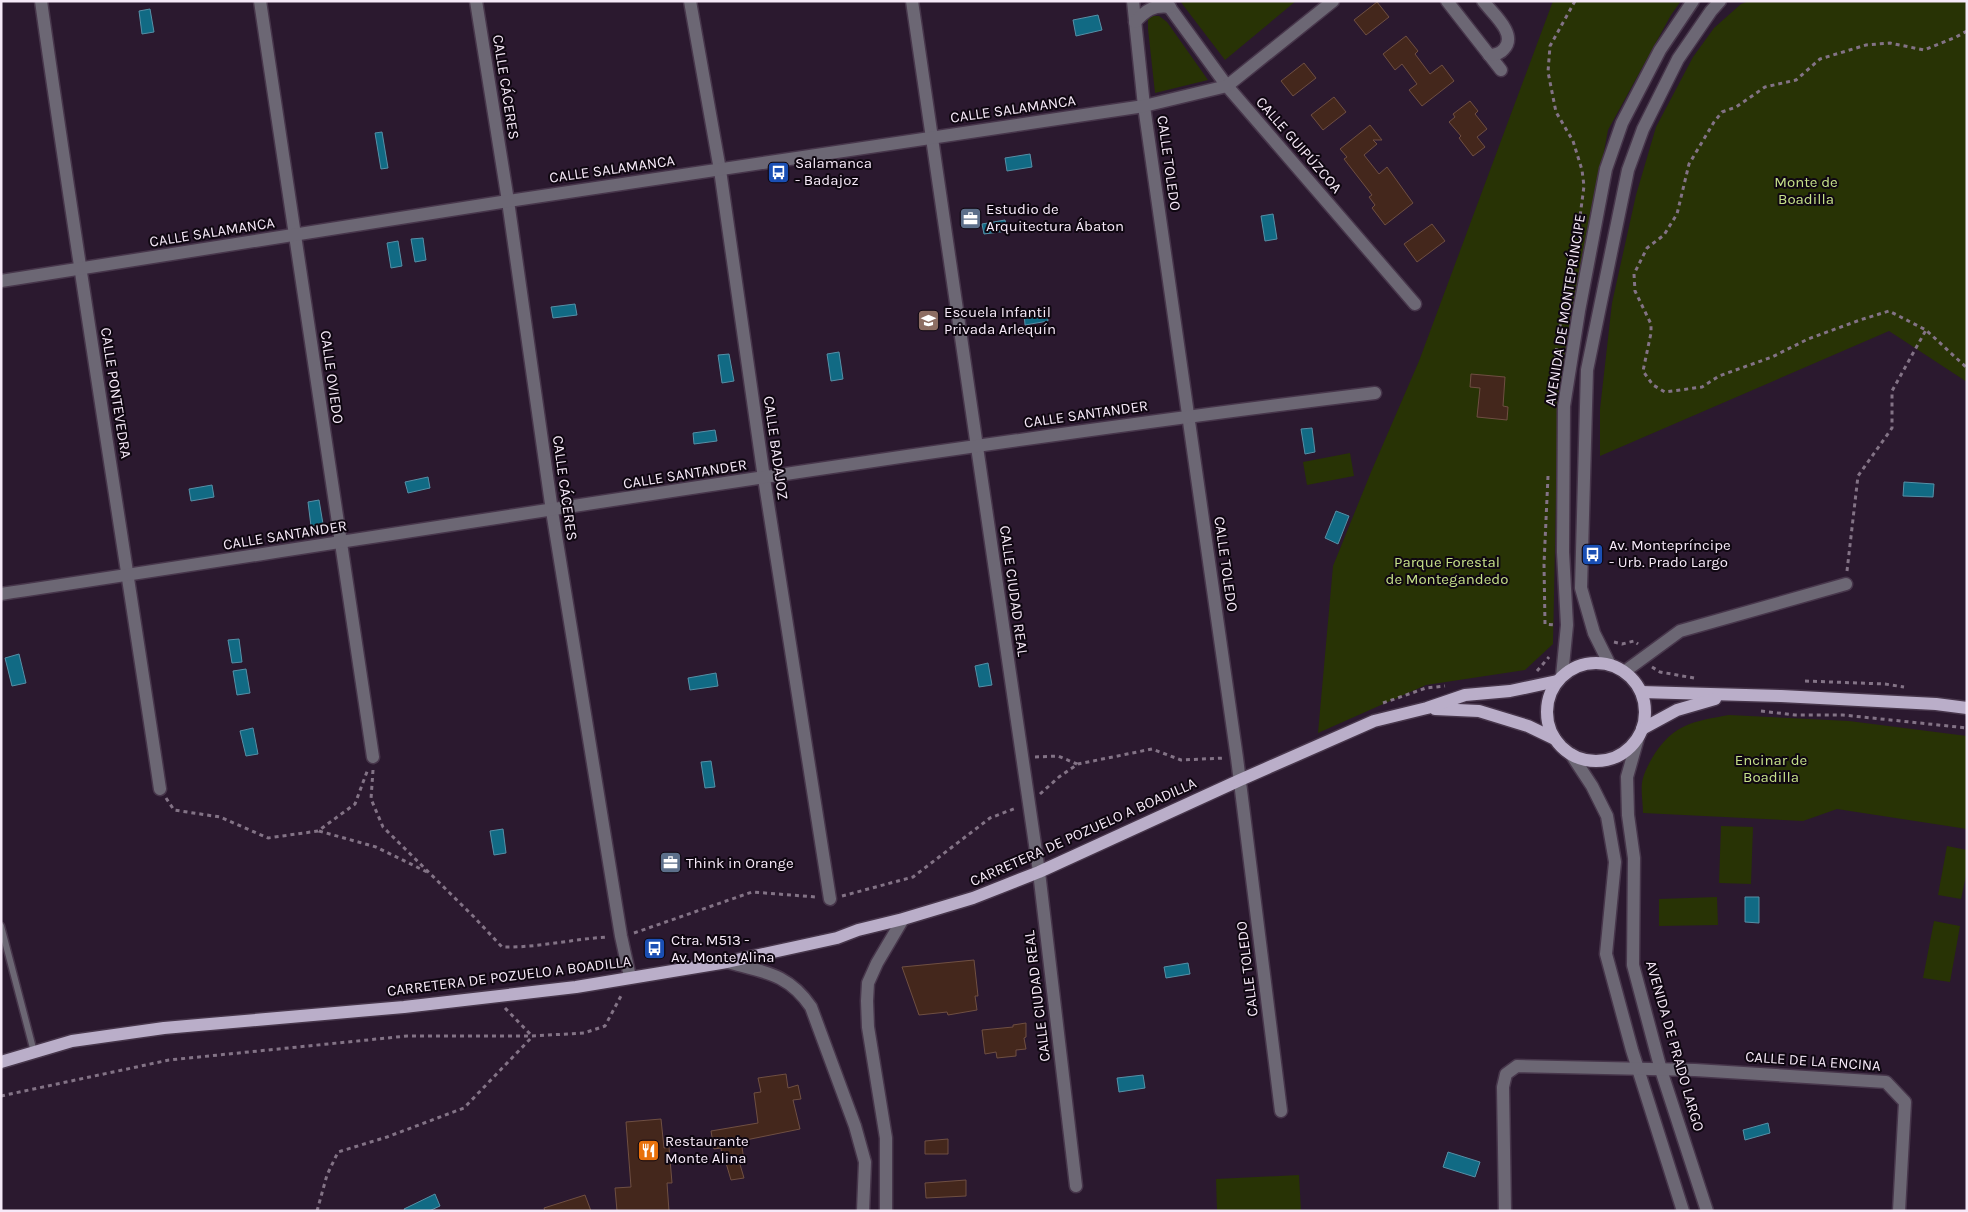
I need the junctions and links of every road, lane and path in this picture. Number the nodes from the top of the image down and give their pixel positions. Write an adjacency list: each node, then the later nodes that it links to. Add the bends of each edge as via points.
1 (40, 1): 26 (street, CALLE PONTEVEDRA)
2 (260, 1): 23 (street, CALLE OVIEDO)
3 (476, 1): 22 (street, CALLE CÁCERES)
4 (690, 1): 21 (street, CALLE BADAJOZ)
5 (912, 1): 20 (street, CALLE CIUDAD REAL)
6 (1133, 1): 14 (street, CALLE TOLEDO)
7 (1333, 1): 18 (street)
8 (1447, 1): 16 (street)
9 (1483, 1): 16 (street, via 1509,37 1505,49)
10 (1575, 1): 24 (path, via 1550,46 1548,72 1556,112 1573,141 1582,170 1584,186)
11 (1693, 1): 45 (street, AVENIDA DE MONTEPRÍNCIPE, via 1660,50 1622,123 1606,169 1564,406 1563,552 1567,626)
12 (1720, 1): 43 (street, AVENIDA DE MONTEPRÍNCIPE, via 1678,59 1643,129 1628,170 1587,370 1581,588 1594,633)
13 (1167, 4): 14 (street, via 1144,12); 18 (street, CALLE GUIPÚZCOA)
14 (1135, 22): 19 (street, CALLE TOLEDO)
15 (1967, 31): 29 (path, via 1924,50 1890,43 1866,45 1820,59 1796,80 1765,87 1736,107 1722,112 1689,164 1677,214 1664,235 1647,248 1634,274 1635,291 1651,324 1643,370 1653,385 1665,392 1702,387 1719,376 1772,357 1808,339 1889,311)
16 (1489, 55): 17 (street)
17 (1501, 70)
18 (1227, 86): 19 (street, CALLE SALAMANCA); 28 (street, CALLE GUIPÚZCOA)
19 (1144, 106): 20 (street, CALLE SALAMANCA); 33 (street, CALLE TOLEDO)
20 (932, 137): 21 (street, CALLE SALAMANCA); 34 (street, CALLE CIUDAD REAL)
21 (720, 170): 22 (street, CALLE SALAMANCA); 36 (street, CALLE BADAJOZ)
22 (508, 201): 23 (street, CALLE SALAMANCA); 37 (street, CALLE CÁCERES)
23 (296, 235): 26 (street, CALLE SALAMANCA); 38 (street, CALLE OVIEDO)
24 (1577, 242)
25 (1574, 251): 30 (path)
26 (79, 269): 27 (street, CALLE SALAMANCA); 39 (street, CALLE PONTEVEDRA)
27 (1, 280)
28 (1415, 304)
29 (1926, 330): 31 (path); 40 (path, via 1892,392 1892,428 1858,476)
30 (1555, 364)
31 (1967, 368)
32 (1375, 394): 33 (street, CALLE SANTANDER)
33 (1188, 416): 34 (street, CALLE SANTANDER); 57 (street, CALLE TOLEDO)
34 (976, 447): 36 (street, CALLE SANTANDER); 54 (street, CALLE CIUDAD REAL)
35 (1548, 470): 42 (path, via 1545,624)
36 (764, 478): 37 (street, CALLE SANTANDER); 65 (street, CALLE BADAJOZ)
37 (552, 511): 38 (street, CALLE SANTANDER); 68 (street, CALLE CÁCERES)
38 (340, 543): 39 (street, CALLE SANTANDER); 56 (street, CALLE OVIEDO)
39 (128, 575): 41 (street, CALLE SANTANDER); 60 (street, CALLE PONTEVEDRA)
40 (1846, 584): 44 (street, via 1680,631)
41 (1, 594)
42 (1557, 625)
43 (1610, 665): 44 (main road); 45 (main road, via 1584,664)
44 (1624, 672): 46 (main road)
45 (1559, 679): 48 (main road, CARRETERA DE POZUELO A BOADILLA, via 1510,692 1465,695); 53 (main road, via 1548,700 1547,720)
46 (1641, 692): 47 (main road); 52 (main road, via 1645,711)
47 (1727, 695): 49 (main road); 52 (main road, via 1677,710)
48 (1427, 708): 53 (main road, CARRETERA DE POZUELO A BOADILLA, via 1479,711 1528,726); 59 (main road, CARRETERA DE POZUELO A BOADILLA, via 1374,721)
49 (1967, 708)
50 (1755, 711): 51 (path, via 1842,715)
51 (1967, 728)
52 (1640, 734): 55 (main road, via 1625,752 1608,760 1588,761); 76 (street, AVENIDA DE PRADO LARGO, via 1627,776 1634,858 1633,965)
53 (1555, 739): 55 (main road)
54 (1022, 752): 58 (path, via 1035,757 1058,756); 61 (street, CALLE CIUDAD REAL)
55 (1570, 754): 75 (street, via 1607,816 1615,862 1606,954)
56 (373, 757): 62 (path, via 355,804); 64 (path, via 371,799 383,827)
57 (1238, 758): 58 (path, via 1181,760 1152,749); 59 (street, CALLE TOLEDO)
58 (1078, 764): 61 (path)
59 (1240, 780): 63 (main road, CARRETERA DE POZUELO A BOADILLA); 78 (street, CALLE TOLEDO)
60 (160, 789): 62 (path, via 174,810 220,817 268,838)
61 (1029, 804): 63 (street, CALLE CIUDAD REAL)
62 (318, 831): 64 (path, via 376,847)
63 (1039, 872): 66 (main road, CARRETERA DE POZUELO A BOADILLA, via 973,898); 79 (street, CALLE CIUDAD REAL)
64 (433, 875): 68 (path, via 502,947 522,948 582,938)
65 (830, 899)
66 (903, 920): 69 (main road, CARRETERA DE POZUELO A BOADILLA); 82 (street, via 868,983 868,1027 886,1138)
67 (1, 926): 73 (lane)
68 (621, 936): 70 (street, CALLE CÁCERES)
69 (727, 962): 70 (main road, CARRETERA DE POZUELO A BOADILLA); 81 (street, via 776,975 801,992 811,1007 865,1162)
70 (630, 977): 71 (main road, CARRETERA DE POZUELO A BOADILLA); 72 (path, via 605,1026 584,1033)
71 (494, 996): 72 (path); 73 (main road, CARRETERA DE POZUELO A BOADILLA, via 164,1028 72,1041)
72 (532, 1036): 77 (path, via 408,1036 179,1059); 80 (path, via 464,1108 338,1152 326,1175)
73 (34, 1052): 74 (main road, CARRETERA DE POZUELO A BOADILLA)
74 (1, 1062)
75 (1638, 1069): 76 (street, CALLE DE LA ENCINA); 83 (street, CALLE DE LA ENCINA, via 1517,1066 1506,1074 1503,1087); 84 (street)
76 (1661, 1070): 85 (street, AVENIDA DE PRADO LARGO); 86 (street, CALLE DE LA ENCINA, via 1886,1082 1905,1102)
77 (1, 1096)
78 (1281, 1111)
79 (1076, 1186)
80 (317, 1211)
81 (863, 1211)
82 (886, 1211)
83 (1505, 1211)
84 (1683, 1211)
85 (1707, 1211)
86 (1900, 1211)

